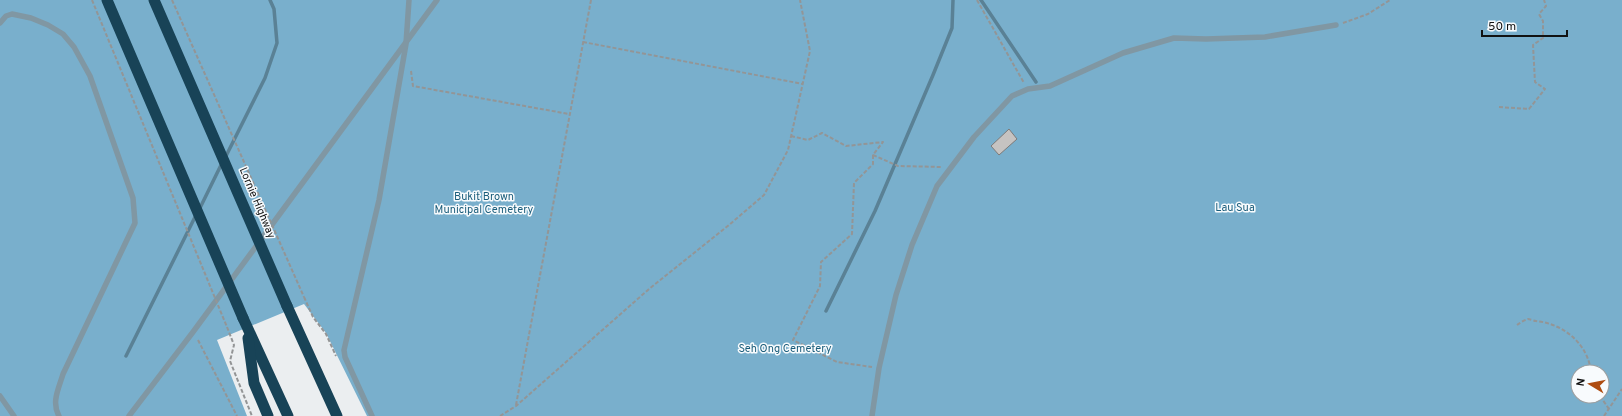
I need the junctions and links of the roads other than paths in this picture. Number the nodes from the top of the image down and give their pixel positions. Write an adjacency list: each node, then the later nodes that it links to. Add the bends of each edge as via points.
1 (107, 0): 8 (highway, bridge)
2 (154, 0): 15 (highway, Lornie Highway, bridge)
3 (409, 0): 7 (lane)
4 (437, 0): 7 (lane)
5 (0, 23): 11 (lane, via 12,14 31,18 63,34 74,47 90,76 133,198 135,222 63,374 55,398 55,408)
6 (1336, 26): 17 (lane, via 1265,37 1174,38 1123,53 1050,86 1028,89 1012,96 974,137 937,186 912,245 896,295 879,368)
7 (406, 44): 12 (lane); 16 (lane, via 379,200 344,350)
8 (245, 322): 13 (highway, via 254,383); 14 (highway)
9 (0, 396): 10 (lane)
10 (14, 416)
11 (59, 416)
12 (129, 416)
13 (268, 416)
14 (288, 416)
15 (337, 416)
16 (372, 416)
17 (872, 416)

